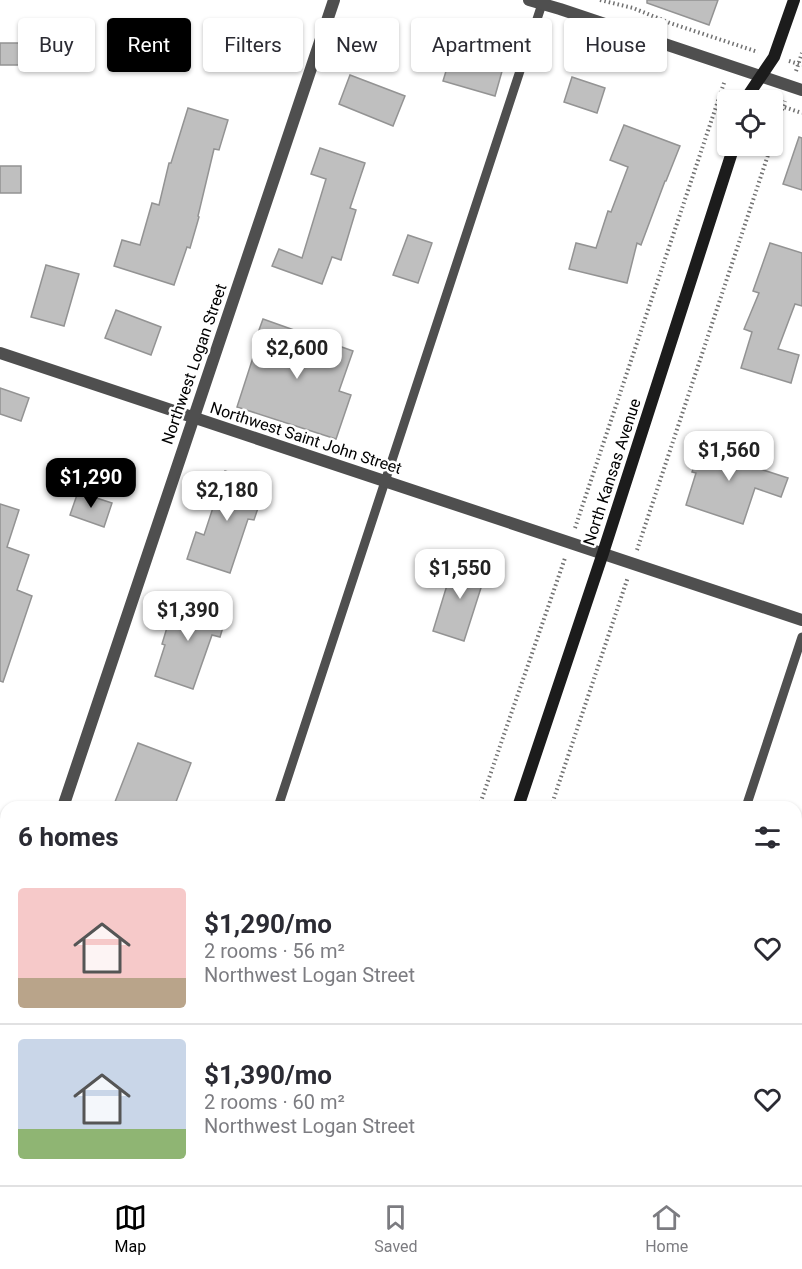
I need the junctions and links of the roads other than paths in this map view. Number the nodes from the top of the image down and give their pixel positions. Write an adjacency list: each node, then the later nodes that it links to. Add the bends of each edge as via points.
1 (334, 0): 11 (street, Northwest Logan Street)
2 (529, 0): 4 (street)
3 (794, 0): 6 (main road, via 774,57)
4 (542, 4): 5 (street); 12 (lane)
5 (562, 5): 6 (street)
6 (760, 77): 7 (main road); 8 (street)
7 (751, 90)
8 (802, 90)
9 (731, 156): 13 (main road, North Kansas Avenue)
10 (0, 353): 11 (street, Northwest Saint John Street)
11 (193, 417): 12 (street, Northwest Saint John Street); 16 (street, Northwest Logan Street)
12 (386, 481): 13 (street, Northwest Saint John Street); 17 (lane)
13 (603, 553): 14 (street, Northwest Saint John Street); 18 (main road, North Kansas Avenue)
14 (802, 620)
15 (802, 637): 19 (lane)
16 (65, 801)
17 (280, 801)
18 (520, 801)
19 (748, 801)

